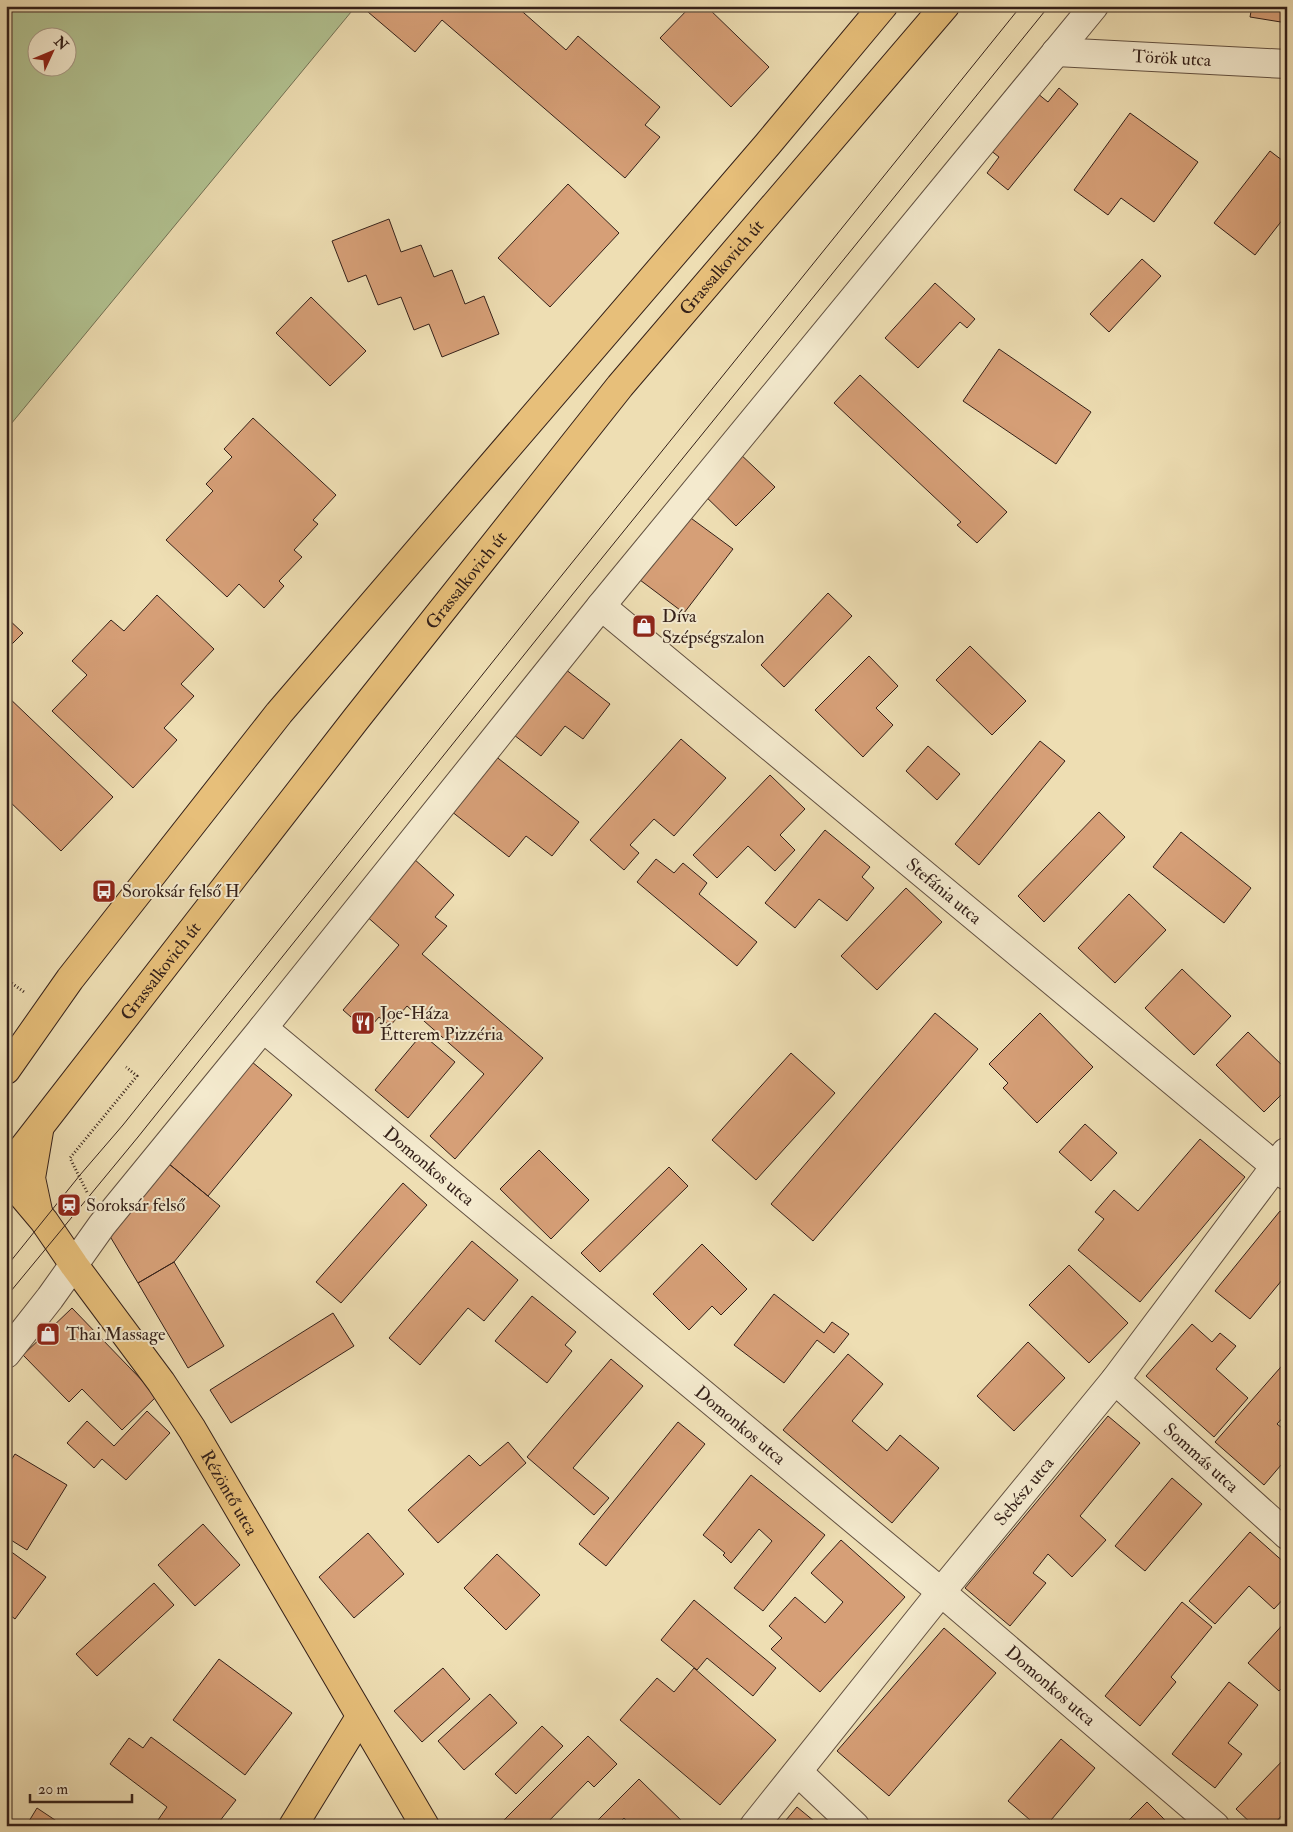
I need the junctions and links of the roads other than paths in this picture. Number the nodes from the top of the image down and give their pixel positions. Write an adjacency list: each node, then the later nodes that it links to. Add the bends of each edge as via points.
1 (883, 6): 8 (main road, via 279,713 70,978)
2 (945, 6): 9 (main road, Grassalkovich út, via 620,386)
3 (1094, 6): 4 (street)
4 (1056, 52): 5 (street, Török utca); 6 (street)
5 (1287, 64)
6 (601, 606): 7 (street); 10 (street, Stefánia utca)
7 (263, 1028): 15 (street, via 102,1225); 19 (street, Domonkos utca)
8 (6, 1070)
9 (40, 1127): 11 (main road, Grassalkovich út); 14 (main road, via 31,1178)
10 (1283, 1164): 17 (street, Sebész utca)
11 (6, 1170)
12 (6, 1176): 14 (main road, Rézöntő utca)
13 (6, 1208): 14 (main road)
14 (38, 1214): 15 (main road, Rézöntő utca)
15 (74, 1265): 16 (street); 20 (main road, Rézöntő utca, via 161,1382 192,1430)
16 (6, 1354)
17 (1115, 1380): 18 (street, Sommás utca); 19 (street, Sebész utca)
18 (1287, 1535)
19 (941, 1592): 21 (street, Sebész utca); 26 (street, Domonkos utca)
20 (360, 1717): 22 (main road); 23 (main road, Rézöntő utca)
21 (798, 1772): 24 (street, Sebész utca); 25 (street)
22 (293, 1826)
23 (425, 1826)
24 (754, 1826)
25 (855, 1826)
26 (1215, 1826)

